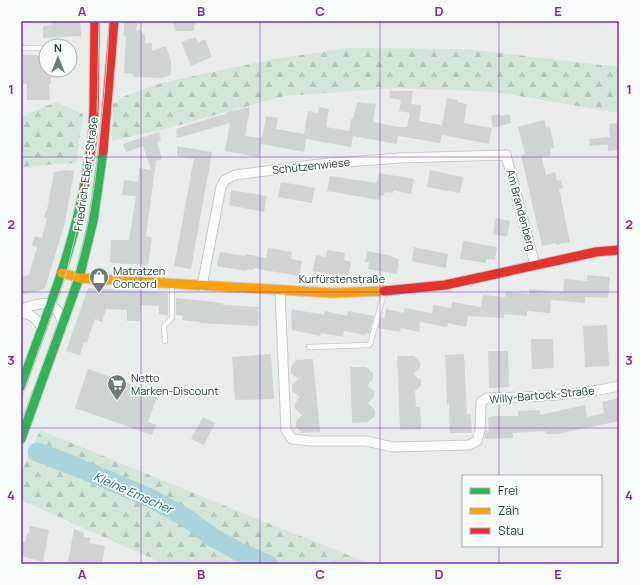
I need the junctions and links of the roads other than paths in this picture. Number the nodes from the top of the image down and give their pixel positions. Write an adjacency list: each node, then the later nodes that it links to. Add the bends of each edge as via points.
1 (95, 21): 8 (main road, Friedrich-Ebert-Straße, via 95,112 90,160)
2 (114, 21): 9 (main road, Friedrich-Ebert-Straße, via 102,161 93,221)
3 (21, 48): 4 (lane)
4 (38, 48)
5 (506, 155): 7 (street, Am Brandenberg); 11 (street, Schützenwiese, via 399,158 320,164 235,176 225,180 221,187)
6 (619, 250): 7 (main road, Kurfürstenstraße, via 596,252)
7 (535, 265): 13 (main road, Kurfürstenstraße, via 445,285)
8 (62, 273): 9 (main road, Kurfürstenstraße); 14 (main road, Friedrich-Ebert-Straße)
9 (79, 278): 10 (main road, Kurfürstenstraße); 17 (main road, Friedrich-Ebert-Straße)
10 (172, 284): 11 (main road, Kurfürstenstraße); 19 (lane, via 172,318 164,326)
11 (202, 286): 12 (main road, Kurfürstenstraße)
12 (280, 291): 13 (main road, Kurfürstenstraße); 22 (street, Willy-Bartock-Straße, via 286,430 292,439 366,441 393,447 469,445 477,441 481,402 487,398 588,392)
13 (384, 291): 20 (lane, via 369,345)
14 (50, 304): 15 (street); 17 (street, via 58,311); 18 (main road, Friedrich-Ebert-Straße)
15 (21, 309)
16 (21, 312): 18 (street, via 31,315)
17 (63, 324): 23 (main road, Friedrich-Ebert-Straße)
18 (42, 327): 21 (main road, Friedrich-Ebert-Straße)
19 (165, 341)
20 (309, 347)
21 (21, 386)
22 (619, 386)
23 (21, 439)

